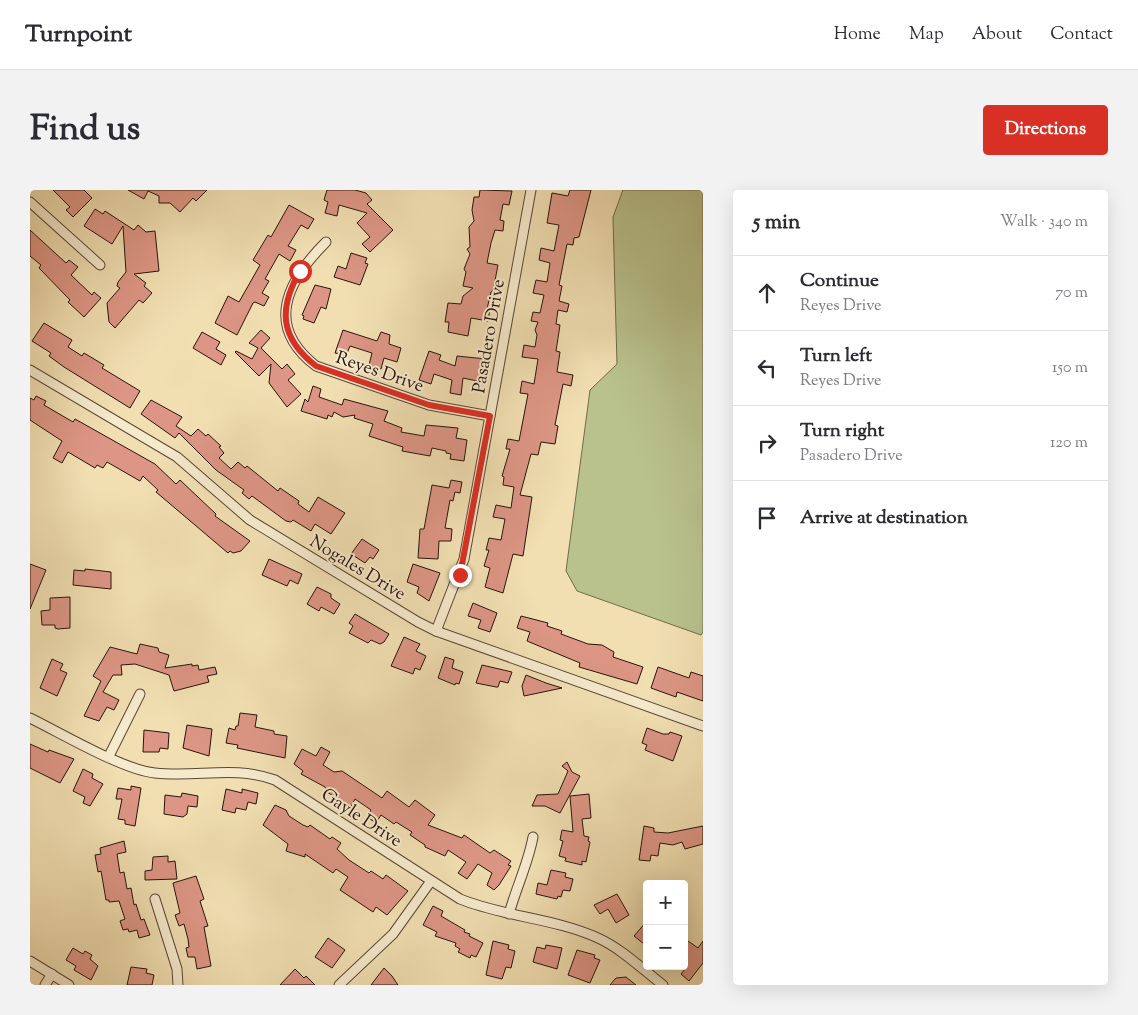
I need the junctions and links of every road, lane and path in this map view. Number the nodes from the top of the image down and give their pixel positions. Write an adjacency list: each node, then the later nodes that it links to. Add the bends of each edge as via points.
1 (531, 190): 6 (street, Pasadero Drive)
2 (30, 202): 4 (street)
3 (326, 242): 6 (street, Reyes Drive, via 300,271 287,300 285,313 289,336 301,354 316,366 429,405)
4 (100, 265)
5 (30, 370): 7 (street, Nogales Drive, via 177,457 250,520)
6 (490, 416): 7 (street, Pasadero Drive, via 464,559)
7 (436, 631): 10 (street, Nogales Drive)
8 (140, 694): 11 (street)
9 (30, 718): 11 (street, Gayle Drive)
10 (703, 726)
11 (109, 756): 13 (street, Gayle Drive, via 153,773 255,773 276,780)
12 (533, 837): 15 (street, via 529,859 517,884)
13 (431, 881): 15 (street, Gayle Drive, via 460,899); 21 (street, via 393,934)
14 (155, 898): 20 (street, via 177,968)
15 (509, 914): 22 (street, Gayle Drive, via 579,930 612,944)
16 (30, 961): 17 (street)
17 (52, 974): 18 (street); 19 (street)
18 (45, 985)
19 (70, 985)
20 (178, 985)
21 (339, 985)
22 (663, 985)

